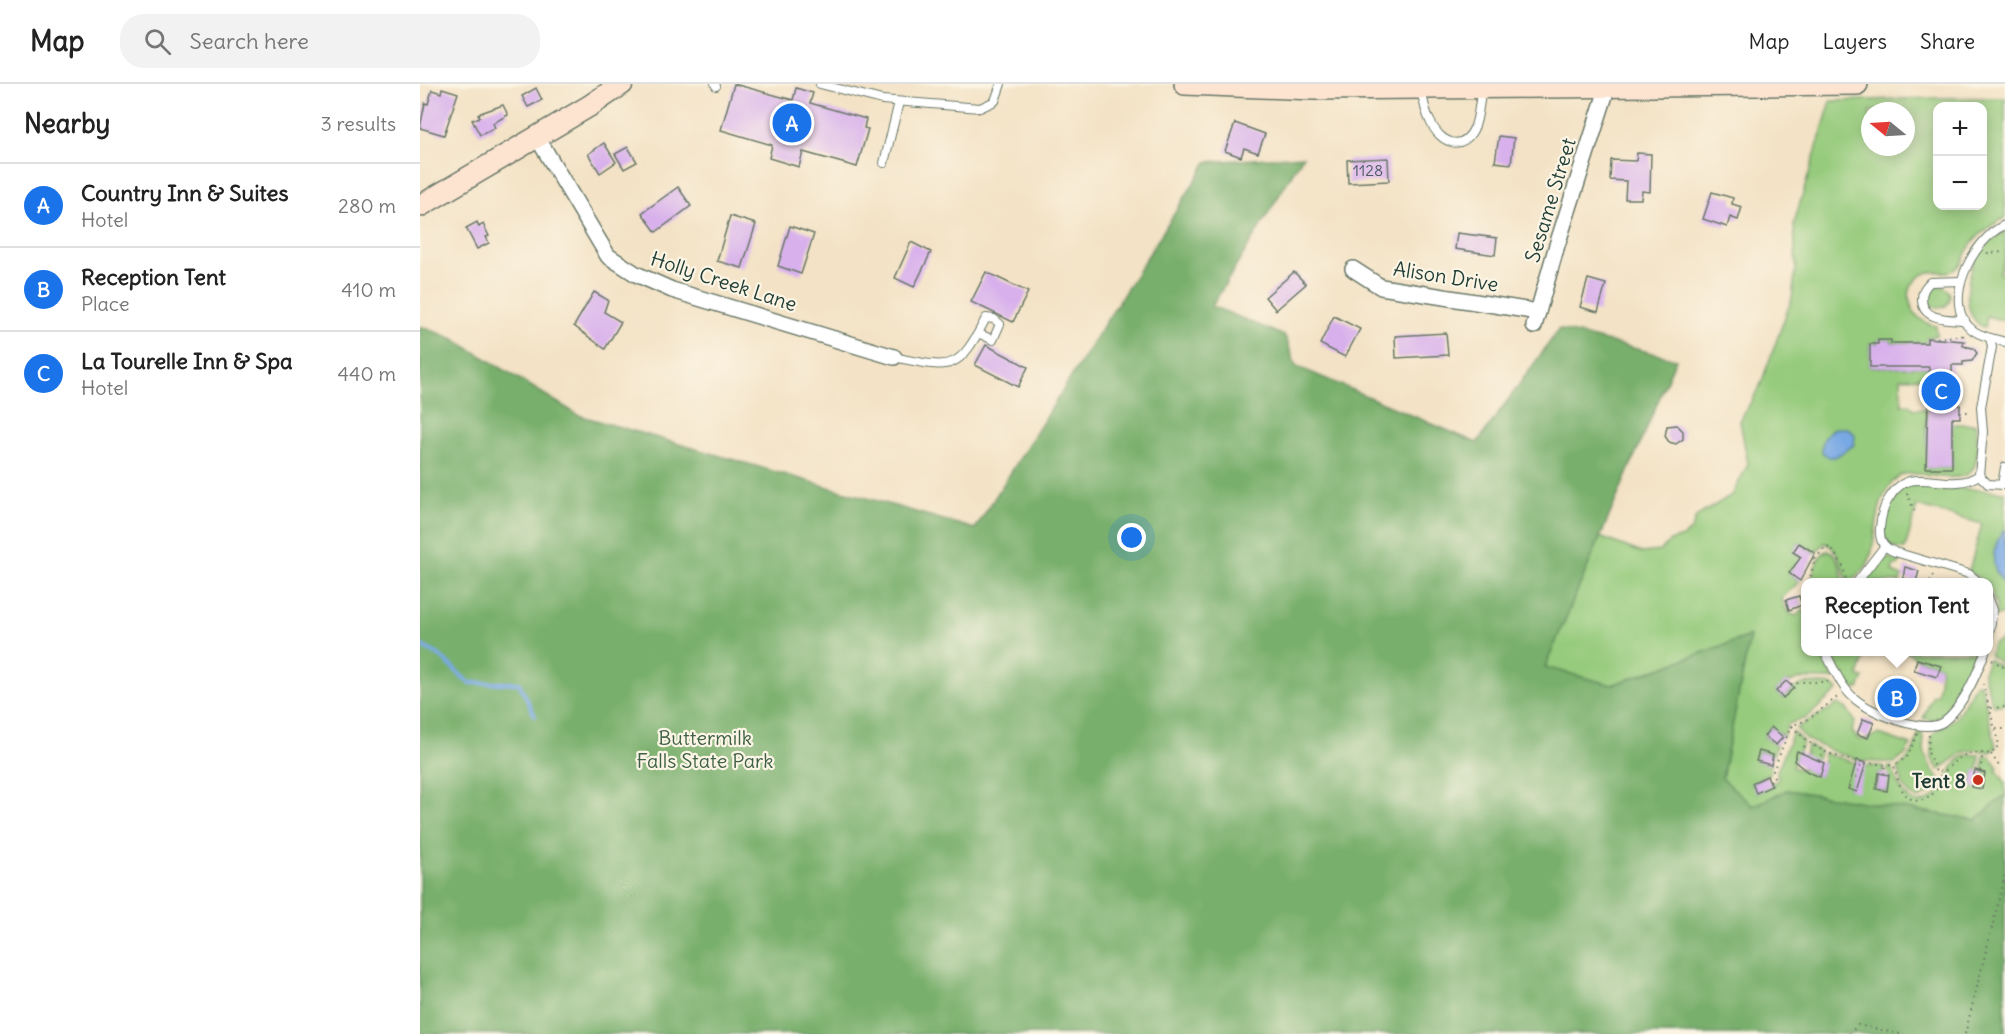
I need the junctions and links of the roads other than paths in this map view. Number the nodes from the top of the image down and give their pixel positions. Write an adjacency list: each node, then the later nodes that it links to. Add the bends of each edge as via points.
1 (622, 84): 11 (main road)
2 (819, 84): 10 (lane)
3 (1001, 84): 10 (lane, via 995,101 980,108)
4 (1185, 84): 8 (main road)
5 (1857, 84): 7 (main road)
6 (1518, 86): 7 (main road); 9 (main road)
7 (1608, 87): 17 (street, Sesame Street)
8 (1420, 88): 9 (main road); 9 (lane, via 1428,118 1443,140 1452,144 1461,144 1474,127)
9 (1481, 88)
10 (899, 102): 12 (lane)
11 (537, 137): 13 (main road); 22 (street, Holly Creek Lane, via 608,256 636,274 672,290)
12 (884, 163)
13 (420, 206)
14 (2005, 225): 16 (lane, via 1988,236 1973,254)
15 (1353, 269): 17 (street, Alison Drive, via 1381,287)
16 (1961, 281): 18 (lane); 18 (lane, via 1930,282 1922,302 1924,309 1938,319)
17 (1536, 319)
18 (1965, 321): 20 (lane)
19 (978, 333): 22 (lane, via 955,363 934,366)
20 (1990, 338): 21 (lane); 24 (lane)
21 (2005, 342)
22 (894, 357)
23 (2005, 466): 25 (lane)
24 (1978, 476): 25 (lane, via 1988,484); 26 (lane, via 1969,482 1908,479 1897,485 1880,520 1879,537)
25 (2003, 485)
26 (1884, 547): 27 (lane); 28 (lane)
27 (1860, 578)
28 (1974, 578)
29 (1828, 656): 30 (lane, via 1852,697 1869,710 1929,727 1942,722 1976,674)
30 (1983, 656)

